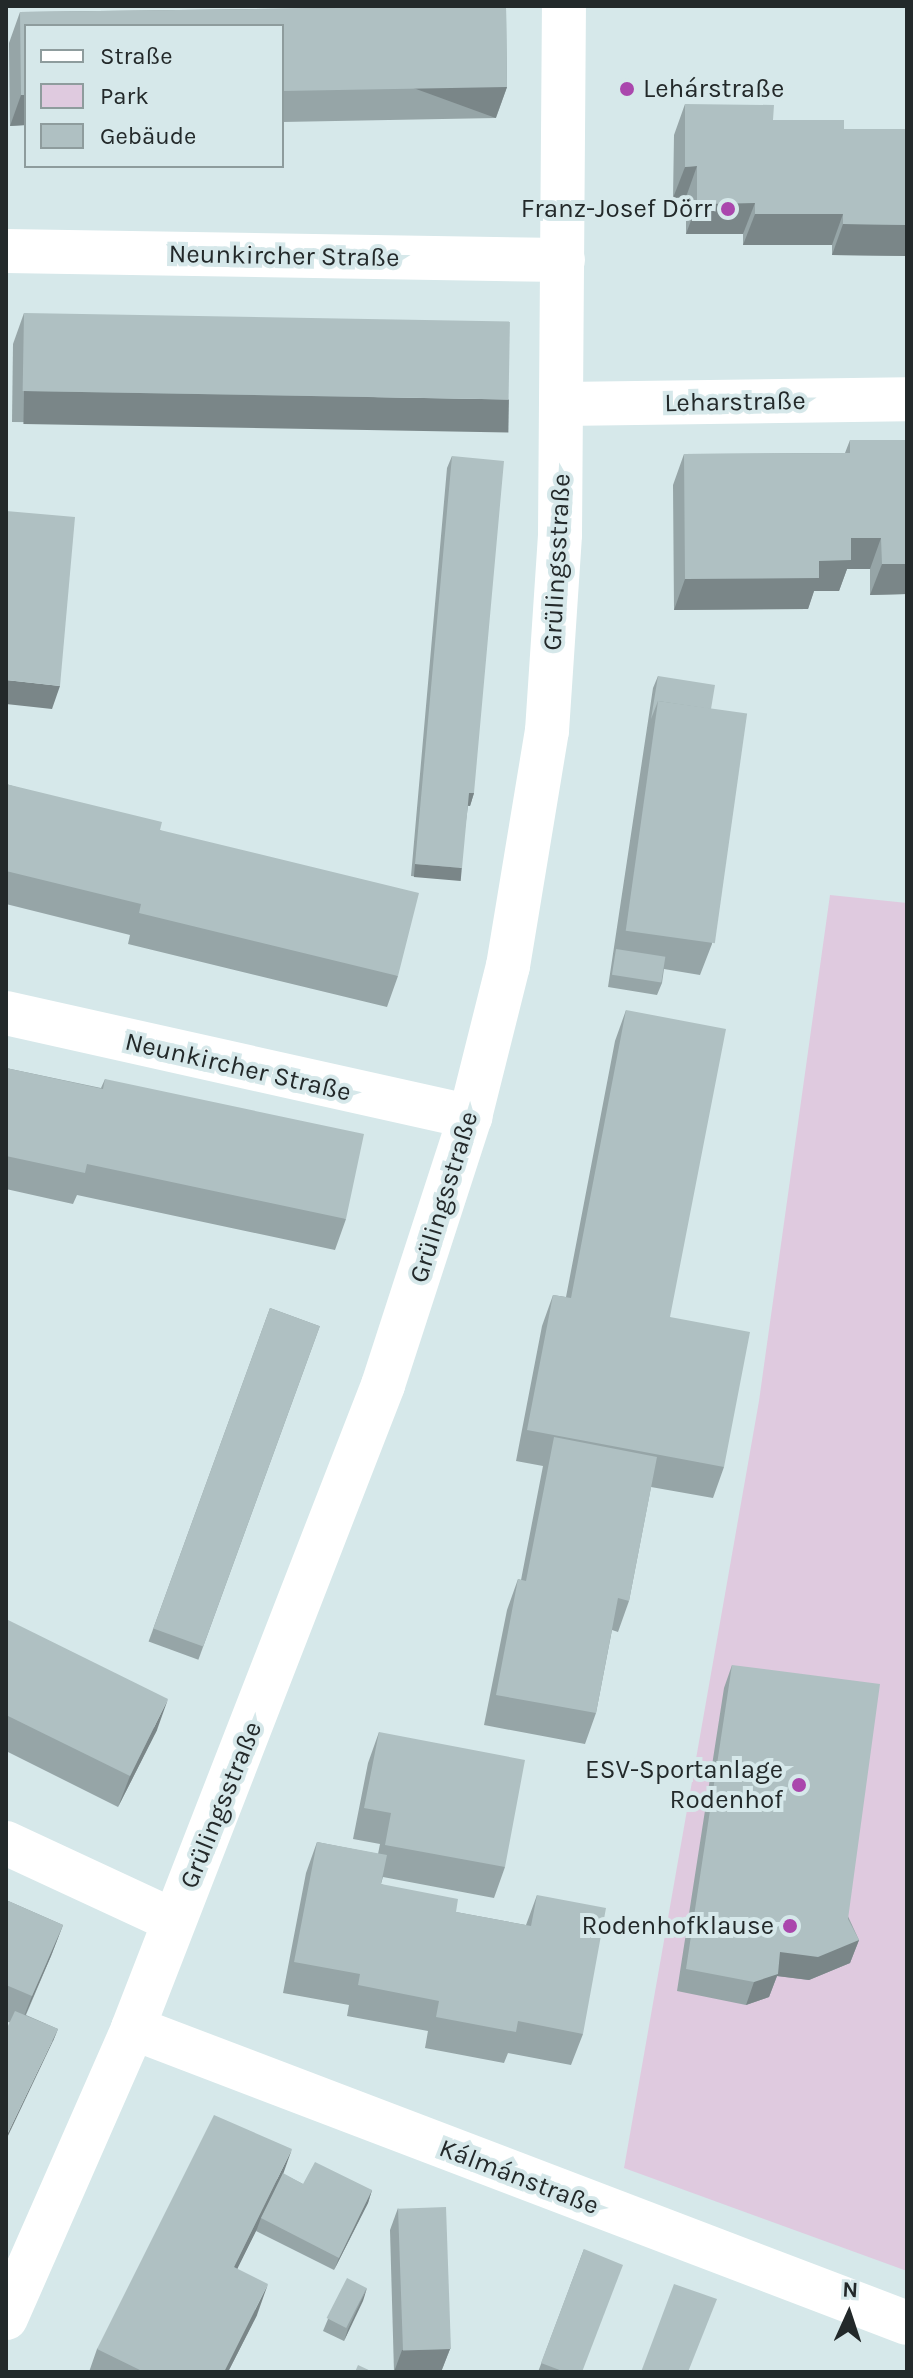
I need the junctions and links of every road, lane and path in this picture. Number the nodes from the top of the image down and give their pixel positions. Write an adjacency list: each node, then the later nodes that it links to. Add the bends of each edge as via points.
1 (564, 6): 3 (street, Grülingsstraße)
2 (6, 251): 3 (street, Neunkircher Straße)
3 (563, 260): 5 (street, Grülingsstraße)
4 (907, 399): 5 (street, Leharstraße)
5 (563, 404): 7 (street, Grülingsstraße, via 547,731 508,966)
6 (6, 1013): 7 (street, Neunkircher Straße)
7 (470, 1117): 9 (street, Grülingsstraße, via 383,1385)
8 (6, 1843): 9 (street)
9 (174, 1921): 10 (street, Grülingsstraße)
10 (133, 2028): 11 (street, Grülingsstraße); 12 (street, Kálmánstraße)
11 (6, 2318)
12 (907, 2323)

